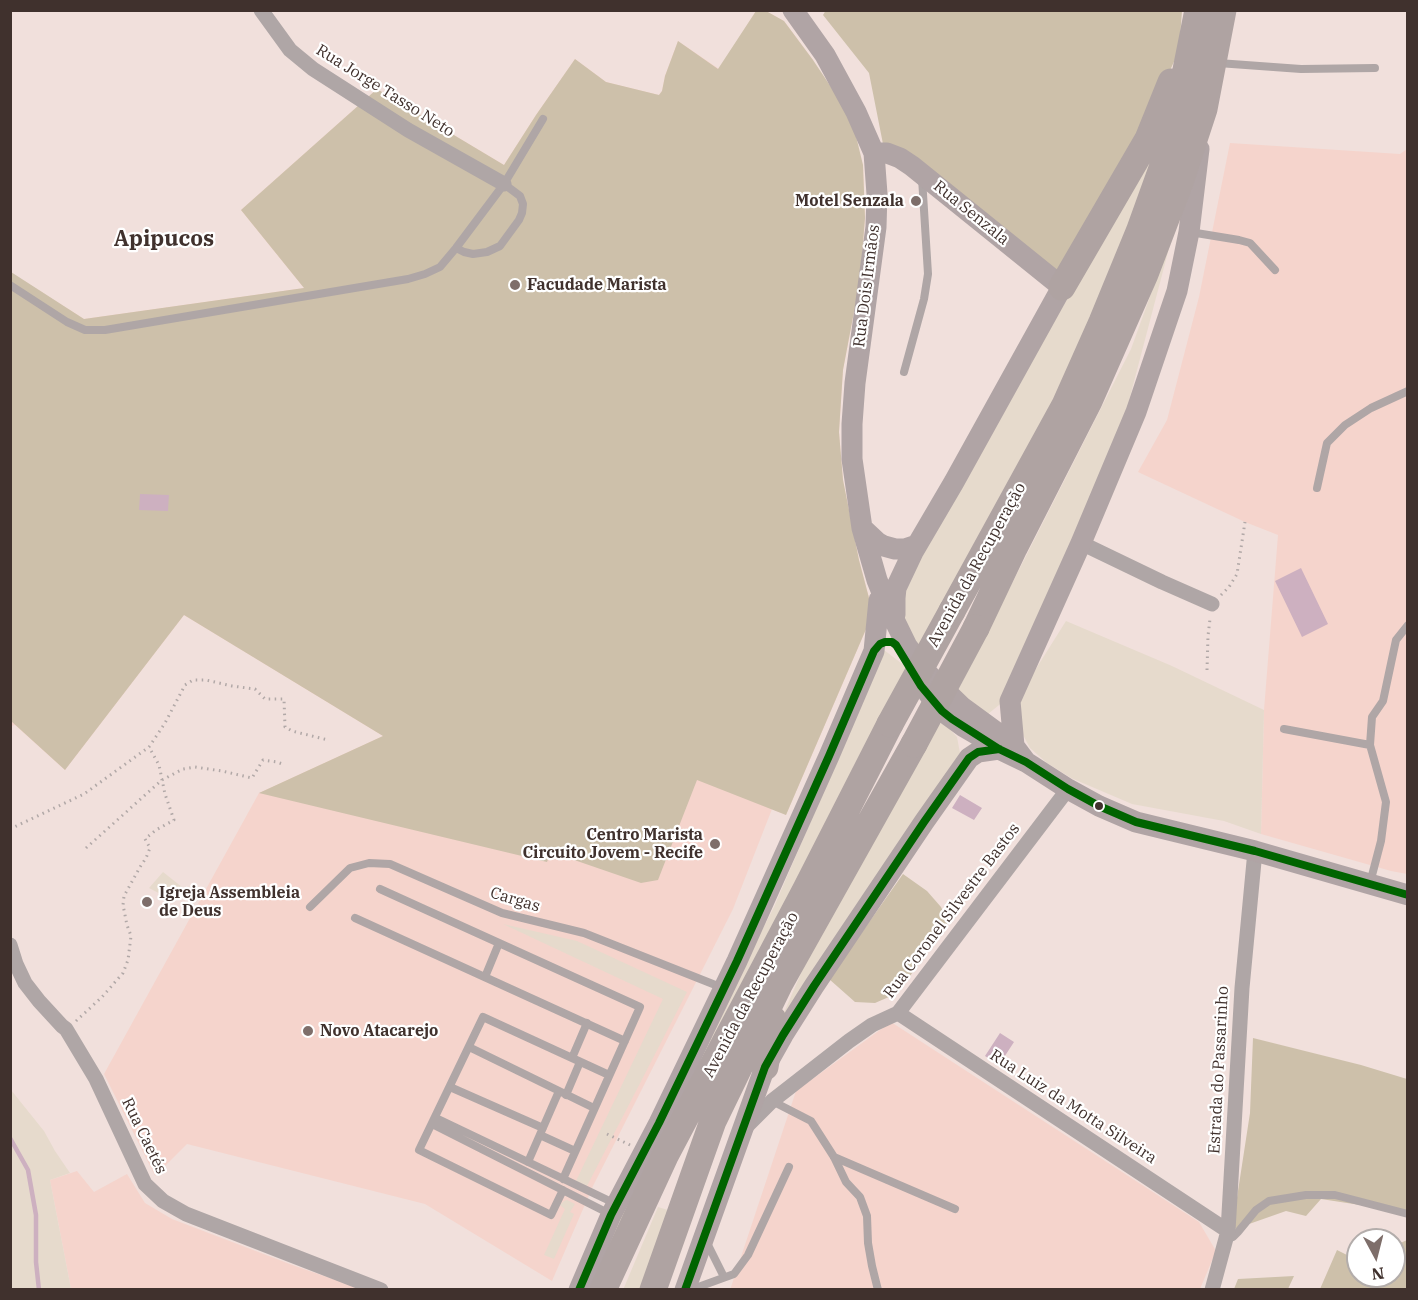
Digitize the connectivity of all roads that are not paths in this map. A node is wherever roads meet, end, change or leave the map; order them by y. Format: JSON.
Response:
{"nodes":[{"id":1,"x":261,"y":10,"type":"edge"},
{"id":2,"x":793,"y":10,"type":"edge"},
{"id":3,"x":1223,"y":10,"type":"edge"},
{"id":4,"x":1197,"y":17,"type":"edge"},
{"id":5,"x":1213,"y":63,"type":"junction"},
{"id":6,"x":1375,"y":68,"type":"dead end"},
{"id":7,"x":1204,"y":109,"type":"junction"},
{"id":8,"x":543,"y":119,"type":"dead end"},
{"id":9,"x":874,"y":153,"type":"junction"},
{"id":10,"x":922,"y":173,"type":"junction"},
{"id":11,"x":504,"y":184,"type":"junction"},
{"id":12,"x":1189,"y":232,"type":"junction"},
{"id":13,"x":456,"y":248,"type":"junction"},
{"id":14,"x":1275,"y":270,"type":"dead end"},
{"id":15,"x":10,"y":285,"type":"edge"},
{"id":16,"x":1062,"y":287,"type":"junction"},
{"id":17,"x":904,"y":372,"type":"dead end"},
{"id":18,"x":1407,"y":391,"type":"edge"},
{"id":19,"x":1317,"y":488,"type":"dead end"},
{"id":20,"x":862,"y":528,"type":"junction"},
{"id":21,"x":1081,"y":543,"type":"junction"},
{"id":22,"x":917,"y":545,"type":"junction"},
{"id":23,"x":878,"y":590,"type":"junction"},
{"id":24,"x":1212,"y":604,"type":"dead end"},
{"id":25,"x":896,"y":625,"type":"junction"},
{"id":26,"x":1407,"y":625,"type":"edge"},
{"id":27,"x":874,"y":651,"type":"junction"},
{"id":28,"x":900,"y":651,"type":"junction"},
{"id":29,"x":1010,"y":701,"type":"junction"},
{"id":30,"x":972,"y":724,"type":"junction"},
{"id":31,"x":1284,"y":729,"type":"dead end"},
{"id":32,"x":1370,"y":745,"type":"junction"},
{"id":33,"x":1013,"y":752,"type":"junction"},
{"id":34,"x":968,"y":760,"type":"junction"},
{"id":35,"x":1068,"y":789,"type":"junction"},
{"id":36,"x":1255,"y":851,"type":"junction"},
{"id":37,"x":1370,"y":884,"type":"junction"},
{"id":38,"x":380,"y":889,"type":"dead end"},
{"id":39,"x":1403,"y":891,"type":"edge"},
{"id":40,"x":310,"y":907,"type":"dead end"},
{"id":41,"x":355,"y":918,"type":"dead end"},
{"id":42,"x":499,"y":943,"type":"junction"},
{"id":43,"x":10,"y":945,"type":"edge"},
{"id":44,"x":485,"y":977,"type":"junction"},
{"id":45,"x":779,"y":985,"type":"junction"},
{"id":46,"x":724,"y":989,"type":"junction"},
{"id":47,"x":897,"y":1013,"type":"junction"},
{"id":48,"x":587,"y":1023,"type":"junction"},
{"id":49,"x":625,"y":1041,"type":"junction"},
{"id":50,"x":469,"y":1047,"type":"junction"},
{"id":51,"x":572,"y":1058,"type":"junction"},
{"id":52,"x":580,"y":1062,"type":"junction"},
{"id":53,"x":765,"y":1067,"type":"junction"},
{"id":54,"x":609,"y":1075,"type":"junction"},
{"id":55,"x":450,"y":1086,"type":"junction"},
{"id":56,"x":562,"y":1093,"type":"junction"},
{"id":57,"x":772,"y":1101,"type":"junction"},
{"id":58,"x":594,"y":1108,"type":"junction"},
{"id":59,"x":434,"y":1121,"type":"junction"},
{"id":60,"x":541,"y":1131,"type":"junction"},
{"id":61,"x":741,"y":1132,"type":"junction"},
{"id":62,"x":575,"y":1151,"type":"junction"},
{"id":63,"x":834,"y":1157,"type":"junction"},
{"id":64,"x":528,"y":1162,"type":"junction"},
{"id":65,"x":789,"y":1167,"type":"dead end"},
{"id":66,"x":563,"y":1179,"type":"junction"},
{"id":67,"x":563,"y":1190,"type":"junction"},
{"id":68,"x":955,"y":1209,"type":"dead end"},
{"id":69,"x":614,"y":1210,"type":"junction"},
{"id":70,"x":1407,"y":1214,"type":"edge"},
{"id":71,"x":1227,"y":1235,"type":"junction"},
{"id":72,"x":704,"y":1236,"type":"junction"},
{"id":73,"x":724,"y":1277,"type":"junction"},
{"id":74,"x":381,"y":1290,"type":"edge"},
{"id":75,"x":579,"y":1290,"type":"edge"},
{"id":76,"x":603,"y":1290,"type":"edge"},
{"id":77,"x":654,"y":1290,"type":"edge"},
{"id":78,"x":688,"y":1290,"type":"edge"},
{"id":79,"x":878,"y":1290,"type":"edge"},
{"id":80,"x":1212,"y":1290,"type":"edge"}],
"edges":[{"from":1,"to":11,"type":"street","name":"Rua Jorge Tasso Neto"},
{"from":2,"to":9,"type":"main road","name":"Rua Dois Irmãos"},
{"from":3,"to":5,"type":"highway","name":"Avenida da Recuperação"},
{"from":4,"to":16,"type":"highway"},
{"from":4,"to":76,"type":"highway","name":"Avenida da Recuperação","bridge":true},
{"from":5,"to":6,"type":"lane"},
{"from":5,"to":7,"type":"highway","name":"Avenida da Recuperação"},
{"from":7,"to":12,"type":"main road","name":"Avenida da Recuperação"},
{"from":7,"to":45,"type":"highway","name":"Avenida da Recuperação","bridge":true},
{"from":8,"to":11,"type":"lane"},
{"from":9,"to":10,"type":"main road","name":"Rua Senzala"},
{"from":9,"to":20,"type":"main road","name":"Rua Dois Irmãos"},
{"from":10,"to":16,"type":"main road","name":"Rua Senzala"},
{"from":10,"to":17,"type":"lane"},
{"from":11,"to":13,"type":"lane"},
{"from":11,"to":13,"type":"lane"},
{"from":12,"to":14,"type":"lane"},
{"from":12,"to":21,"type":"main road","name":"Avenida da Recuperação"},
{"from":13,"to":15,"type":"lane"},
{"from":16,"to":22,"type":"main road"},
{"from":18,"to":19,"type":"lane"},
{"from":20,"to":22,"type":"main road"},
{"from":20,"to":23,"type":"main road","name":"Rua Dois Irmãos"},
{"from":21,"to":24,"type":"street"},
{"from":21,"to":29,"type":"main road","name":"Avenida da Recuperação"},
{"from":22,"to":25,"type":"main road"},
{"from":23,"to":25,"type":"main road","name":"Rua Dois Irmãos"},
{"from":23,"to":27,"type":"main road","name":"Rua Dois Irmãos"},
{"from":23,"to":28,"type":"main road","name":"Rua Dois Irmãos"},
{"from":25,"to":30,"type":"main road","name":"Rua Dois Irmãos"},
{"from":26,"to":32,"type":"lane"},
{"from":27,"to":28,"type":"main road"},
{"from":27,"to":46,"type":"main road","name":"Avenida da Recuperação"},
{"from":28,"to":30,"type":"main road","name":"Rua Dois Irmãos"},
{"from":29,"to":30,"type":"main road","name":"Avenida da Recuperação"},
{"from":29,"to":33,"type":"main road","name":"Avenida da Recuperação"},
{"from":30,"to":33,"type":"main road","name":"Rua Dois Irmãos"},
{"from":30,"to":34,"type":"main road"},
{"from":31,"to":32,"type":"lane"},
{"from":32,"to":37,"type":"lane"},
{"from":33,"to":34,"type":"main road"},
{"from":33,"to":35,"type":"main road","name":"Rua Dois Irmãos"},
{"from":34,"to":53,"type":"main road"},
{"from":35,"to":36,"type":"main road","name":"Rua Dois Irmãos"},
{"from":35,"to":47,"type":"street","name":"Rua Coronel Silvestre Bastos"},
{"from":36,"to":37,"type":"main road","name":"Rua Dois Irmãos"},
{"from":36,"to":71,"type":"street","name":"Estrada do Passarinho"},
{"from":37,"to":39,"type":"main road","name":"Rua Dois Irmãos"},
{"from":38,"to":42,"type":"lane"},
{"from":40,"to":46,"type":"lane","name":"Cargas"},
{"from":41,"to":44,"type":"lane"},
{"from":42,"to":44,"type":"lane"},
{"from":42,"to":49,"type":"lane"},
{"from":43,"to":74,"type":"street","name":"Rua Caetés"},
{"from":44,"to":48,"type":"lane"},
{"from":45,"to":53,"type":"highway"},
{"from":45,"to":77,"type":"highway","name":"Avenida da Recuperação"},
{"from":46,"to":69,"type":"main road","name":"Avenida da Recuperação"},
{"from":47,"to":57,"type":"street","name":"Rua Coronel Silvestre Bastos"},
{"from":47,"to":71,"type":"street","name":"Rua Luiz da Motta Silveira"},
{"from":48,"to":49,"type":"lane"},
{"from":48,"to":51,"type":"lane"},
{"from":49,"to":54,"type":"lane"},
{"from":50,"to":51,"type":"lane"},
{"from":50,"to":55,"type":"lane"},
{"from":50,"to":56,"type":"lane"},
{"from":51,"to":52,"type":"lane"},
{"from":52,"to":54,"type":"lane"},
{"from":52,"to":56,"type":"lane"},
{"from":53,"to":61,"type":"main road"},
{"from":54,"to":58,"type":"lane"},
{"from":55,"to":59,"type":"lane"},
{"from":55,"to":60,"type":"lane"},
{"from":56,"to":58,"type":"lane"},
{"from":56,"to":60,"type":"lane"},
{"from":57,"to":61,"type":"street","name":"Rua Coronel Silvestre Bastos"},
{"from":57,"to":63,"type":"lane"},
{"from":58,"to":62,"type":"lane"},
{"from":59,"to":64,"type":"lane"},
{"from":59,"to":67,"type":"lane"},
{"from":59,"to":67,"type":"lane"},
{"from":60,"to":62,"type":"lane"},
{"from":60,"to":64,"type":"lane"},
{"from":61,"to":72,"type":"main road"},
{"from":62,"to":66,"type":"lane"},
{"from":63,"to":68,"type":"lane"},
{"from":63,"to":79,"type":"lane"},
{"from":64,"to":66,"type":"lane"},
{"from":65,"to":73,"type":"lane"},
{"from":66,"to":69,"type":"lane"},
{"from":67,"to":69,"type":"lane"},
{"from":69,"to":75,"type":"main road","name":"Avenida da Recuperação"},
{"from":70,"to":71,"type":"lane"},
{"from":71,"to":80,"type":"street","name":"Estrada do Passarinho"},
{"from":72,"to":73,"type":"lane"},
{"from":72,"to":78,"type":"main road"},
{"from":73,"to":78,"type":"lane"}]}
